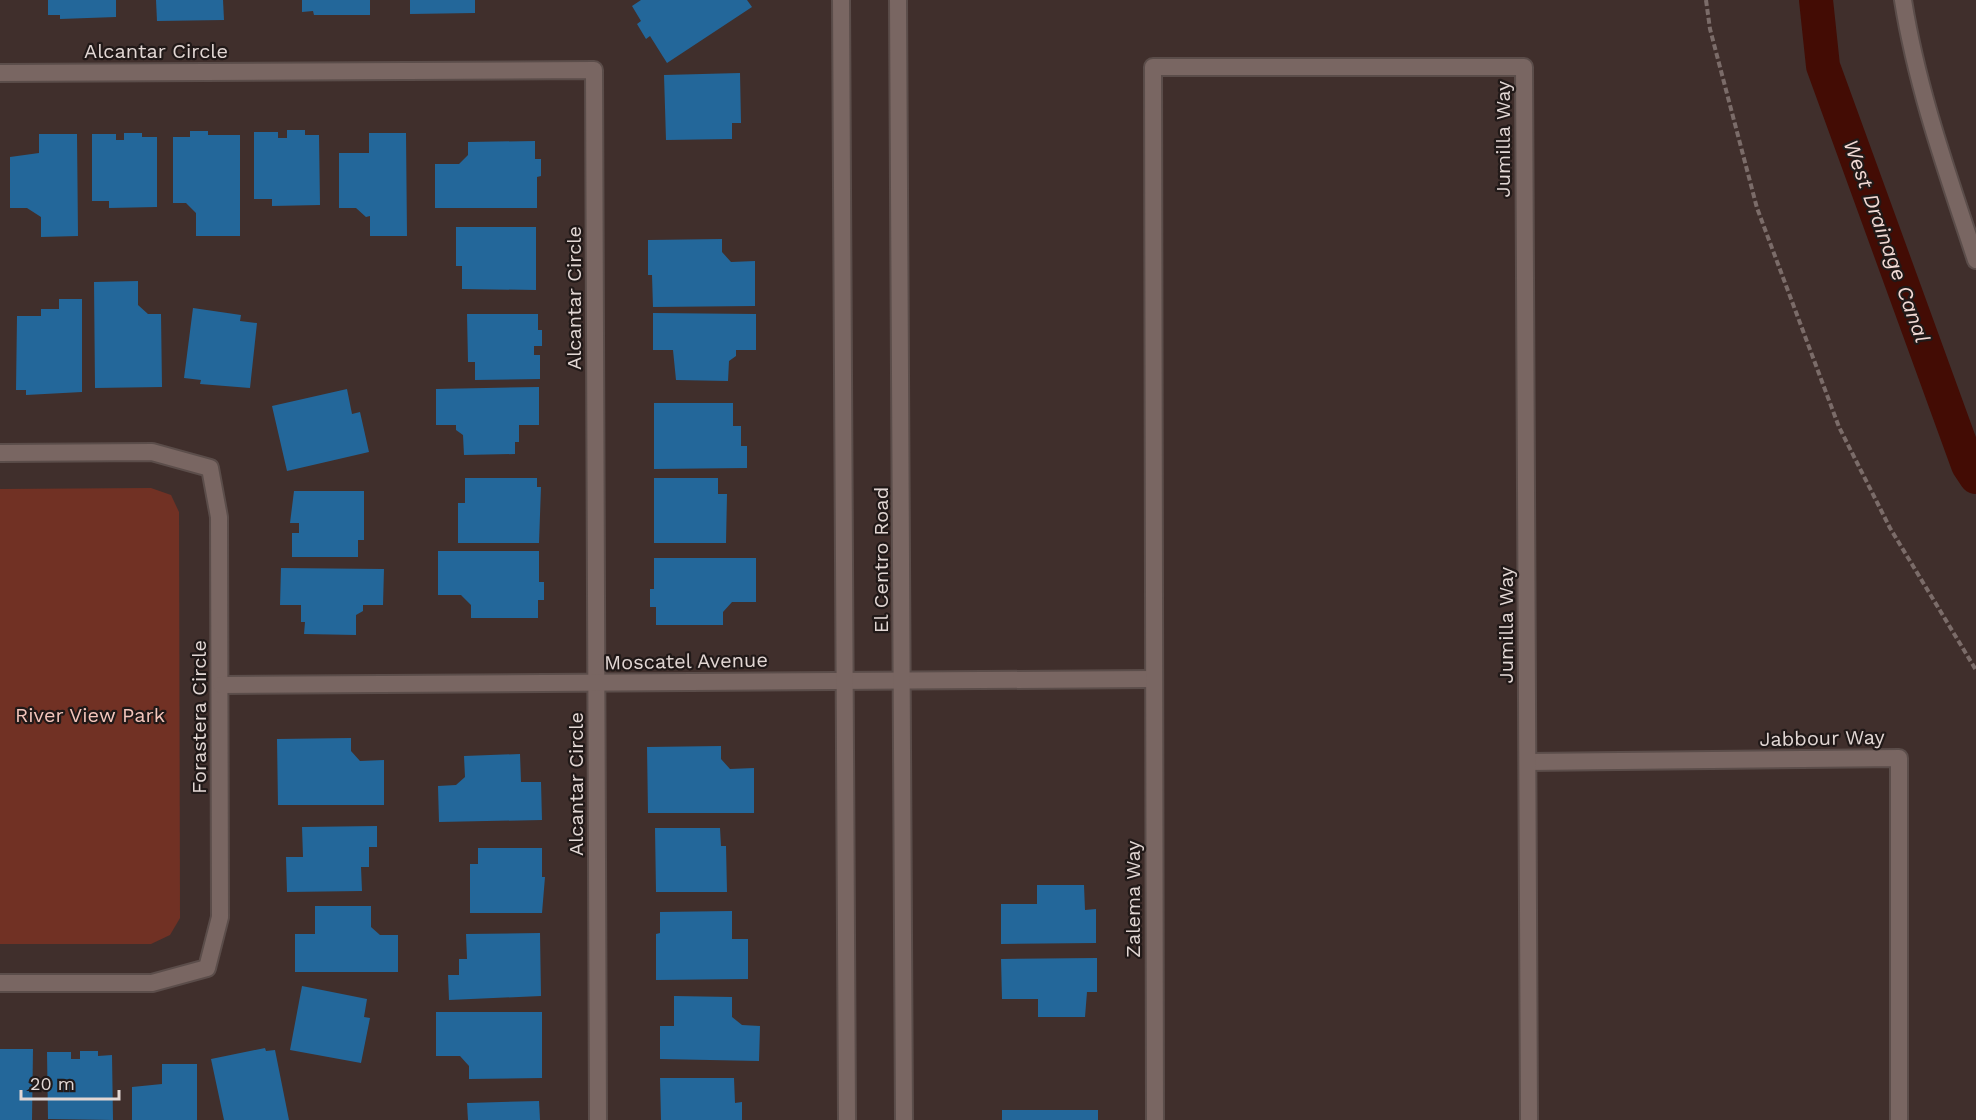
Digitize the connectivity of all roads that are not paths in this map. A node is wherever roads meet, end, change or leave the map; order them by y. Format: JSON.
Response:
{"nodes":[{"id":1,"x":841,"y":0,"type":"edge"},
{"id":2,"x":898,"y":0,"type":"edge"},
{"id":3,"x":1903,"y":0,"type":"edge"},
{"id":4,"x":0,"y":73,"type":"edge"},
{"id":5,"x":1976,"y":260,"type":"edge"},
{"id":6,"x":0,"y":453,"type":"edge"},
{"id":7,"x":1152,"y":679,"type":"junction"},
{"id":8,"x":844,"y":681,"type":"junction"},
{"id":9,"x":903,"y":681,"type":"junction"},
{"id":10,"x":596,"y":684,"type":"junction"},
{"id":11,"x":221,"y":685,"type":"junction"},
{"id":12,"x":1528,"y":762,"type":"junction"},
{"id":13,"x":0,"y":984,"type":"edge"},
{"id":14,"x":598,"y":1120,"type":"edge"},
{"id":15,"x":847,"y":1120,"type":"edge"},
{"id":16,"x":904,"y":1120,"type":"edge"},
{"id":17,"x":1155,"y":1120,"type":"edge"},
{"id":18,"x":1529,"y":1120,"type":"edge"},
{"id":19,"x":1899,"y":1120,"type":"edge"}],
"edges":[{"from":1,"to":8,"type":"street","name":"El Centro Road"},
{"from":2,"to":9,"type":"street","name":"El Centro Road"},
{"from":3,"to":5,"type":"street"},
{"from":4,"to":10,"type":"street","name":"Alcantar Circle"},
{"from":6,"to":11,"type":"street","name":"Forastera Circle"},
{"from":7,"to":9,"type":"street","name":"Moscatel Avenue"},
{"from":7,"to":12,"type":"street","name":"Jumilla Way"},
{"from":7,"to":17,"type":"street","name":"Zalema Way"},
{"from":8,"to":9,"type":"street","name":"Moscatel Avenue"},
{"from":8,"to":10,"type":"street","name":"Moscatel Avenue"},
{"from":8,"to":15,"type":"street","name":"El Centro Road"},
{"from":9,"to":16,"type":"street","name":"El Centro Road"},
{"from":10,"to":11,"type":"street","name":"Moscatel Avenue"},
{"from":10,"to":14,"type":"street","name":"Alcantar Circle"},
{"from":11,"to":13,"type":"street","name":"Forastera Circle"},
{"from":12,"to":18,"type":"street","name":"Jumilla Way"},
{"from":12,"to":19,"type":"street","name":"Jabbour Way"}]}
